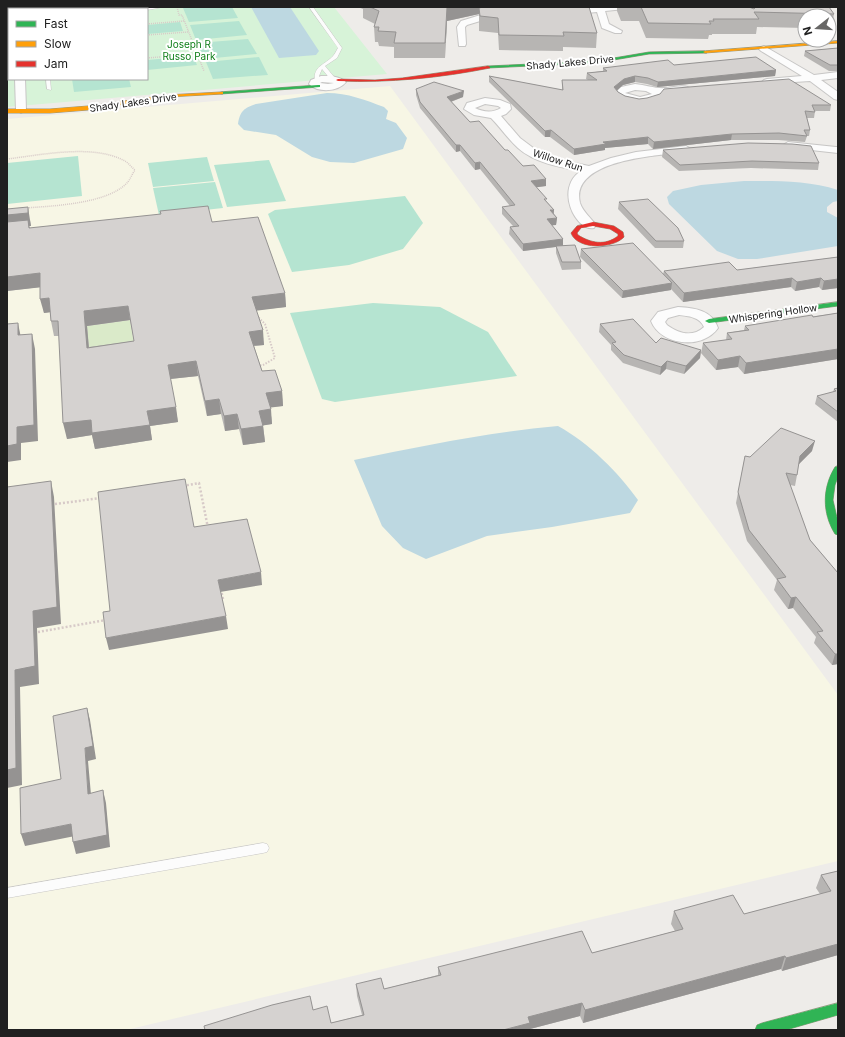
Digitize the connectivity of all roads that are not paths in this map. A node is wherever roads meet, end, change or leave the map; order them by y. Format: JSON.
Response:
{"nodes":[{"id":1,"x":99,"y":7,"type":"edge"},
{"id":2,"x":161,"y":7,"type":"edge"},
{"id":3,"x":311,"y":7,"type":"edge"},
{"id":4,"x":625,"y":7,"type":"edge"},
{"id":5,"x":84,"y":8,"type":"edge"},
{"id":6,"x":476,"y":8,"type":"dead end"},
{"id":7,"x":578,"y":9,"type":"edge"},
{"id":8,"x":600,"y":9,"type":"junction"},
{"id":9,"x":148,"y":10,"type":"edge"},
{"id":10,"x":497,"y":13,"type":"junction"},
{"id":11,"x":558,"y":13,"type":"edge"},
{"id":12,"x":508,"y":14,"type":"edge"},
{"id":13,"x":618,"y":31,"type":"dead end"},
{"id":14,"x":838,"y":42,"type":"edge"},
{"id":15,"x":462,"y":44,"type":"dead end"},
{"id":16,"x":764,"y":49,"type":"junction"},
{"id":17,"x":322,"y":66,"type":"junction"},
{"id":18,"x":838,"y":75,"type":"edge"},
{"id":19,"x":811,"y":77,"type":"junction"},
{"id":20,"x":20,"y":80,"type":"edge"},
{"id":21,"x":48,"y":80,"type":"edge"},
{"id":22,"x":336,"y":81,"type":"junction"},
{"id":23,"x":376,"y":81,"type":"joint"},
{"id":24,"x":757,"y":82,"type":"edge"},
{"id":25,"x":317,"y":83,"type":"junction"},
{"id":26,"x":283,"y":88,"type":"joint"},
{"id":27,"x":695,"y":88,"type":"edge"},
{"id":28,"x":49,"y":89,"type":"dead end"},
{"id":29,"x":656,"y":92,"type":"edge"},
{"id":30,"x":838,"y":97,"type":"edge"},
{"id":31,"x":21,"y":110,"type":"junction"},
{"id":32,"x":7,"y":112,"type":"edge"},
{"id":33,"x":493,"y":114,"type":"dead end"},
{"id":34,"x":779,"y":145,"type":"edge"},
{"id":35,"x":695,"y":148,"type":"edge"},
{"id":36,"x":837,"y":150,"type":"edge"},
{"id":37,"x":590,"y":170,"type":"junction"},
{"id":38,"x":590,"y":224,"type":"dead end"},
{"id":39,"x":838,"y":304,"type":"edge"},
{"id":40,"x":708,"y":321,"type":"dead end"},
{"id":41,"x":838,"y":469,"type":"edge"},
{"id":42,"x":838,"y":532,"type":"edge"},
{"id":43,"x":263,"y":848,"type":"dead end"},
{"id":44,"x":7,"y":894,"type":"edge"},
{"id":45,"x":838,"y":1009,"type":"edge"},
{"id":46,"x":762,"y":1030,"type":"edge"}],
"edges":[{"from":1,"to":5,"type":"lane"},
{"from":2,"to":9,"type":"lane"},
{"from":3,"to":17,"type":"lane"},
{"from":4,"to":8,"type":"street"},
{"from":6,"to":10,"type":"street"},
{"from":7,"to":8,"type":"street"},
{"from":7,"to":11,"type":"street"},
{"from":8,"to":13,"type":"street"},
{"from":10,"to":12,"type":"street"},
{"from":10,"to":15,"type":"street"},
{"from":14,"to":16,"type":"street","name":"Shady Lakes Drive"},
{"from":16,"to":19,"type":"street"},
{"from":16,"to":23,"type":"street","name":"Shady Lakes Drive"},
{"from":17,"to":22,"type":"lane"},
{"from":17,"to":25,"type":"lane"},
{"from":18,"to":19,"type":"street"},
{"from":19,"to":24,"type":"street"},
{"from":19,"to":30,"type":"street"},
{"from":20,"to":31,"type":"street"},
{"from":21,"to":28,"type":"lane"},
{"from":22,"to":23,"type":"street","name":"Shady Lakes Drive"},
{"from":22,"to":25,"type":"street","name":"Shady Lakes Drive"},
{"from":25,"to":26,"type":"street","name":"Shady Lakes Drive"},
{"from":26,"to":31,"type":"street","name":"Shady Lakes Drive"},
{"from":27,"to":29,"type":"street"},
{"from":31,"to":32,"type":"street","name":"Shady Lakes Drive"},
{"from":33,"to":37,"type":"street","name":"Willow Run"},
{"from":34,"to":36,"type":"street"},
{"from":35,"to":37,"type":"street"},
{"from":37,"to":38,"type":"street"},
{"from":39,"to":40,"type":"street","name":"Whispering Hollow"},
{"from":41,"to":42,"type":"street"},
{"from":43,"to":44,"type":"lane"},
{"from":45,"to":46,"type":"street"}]}
